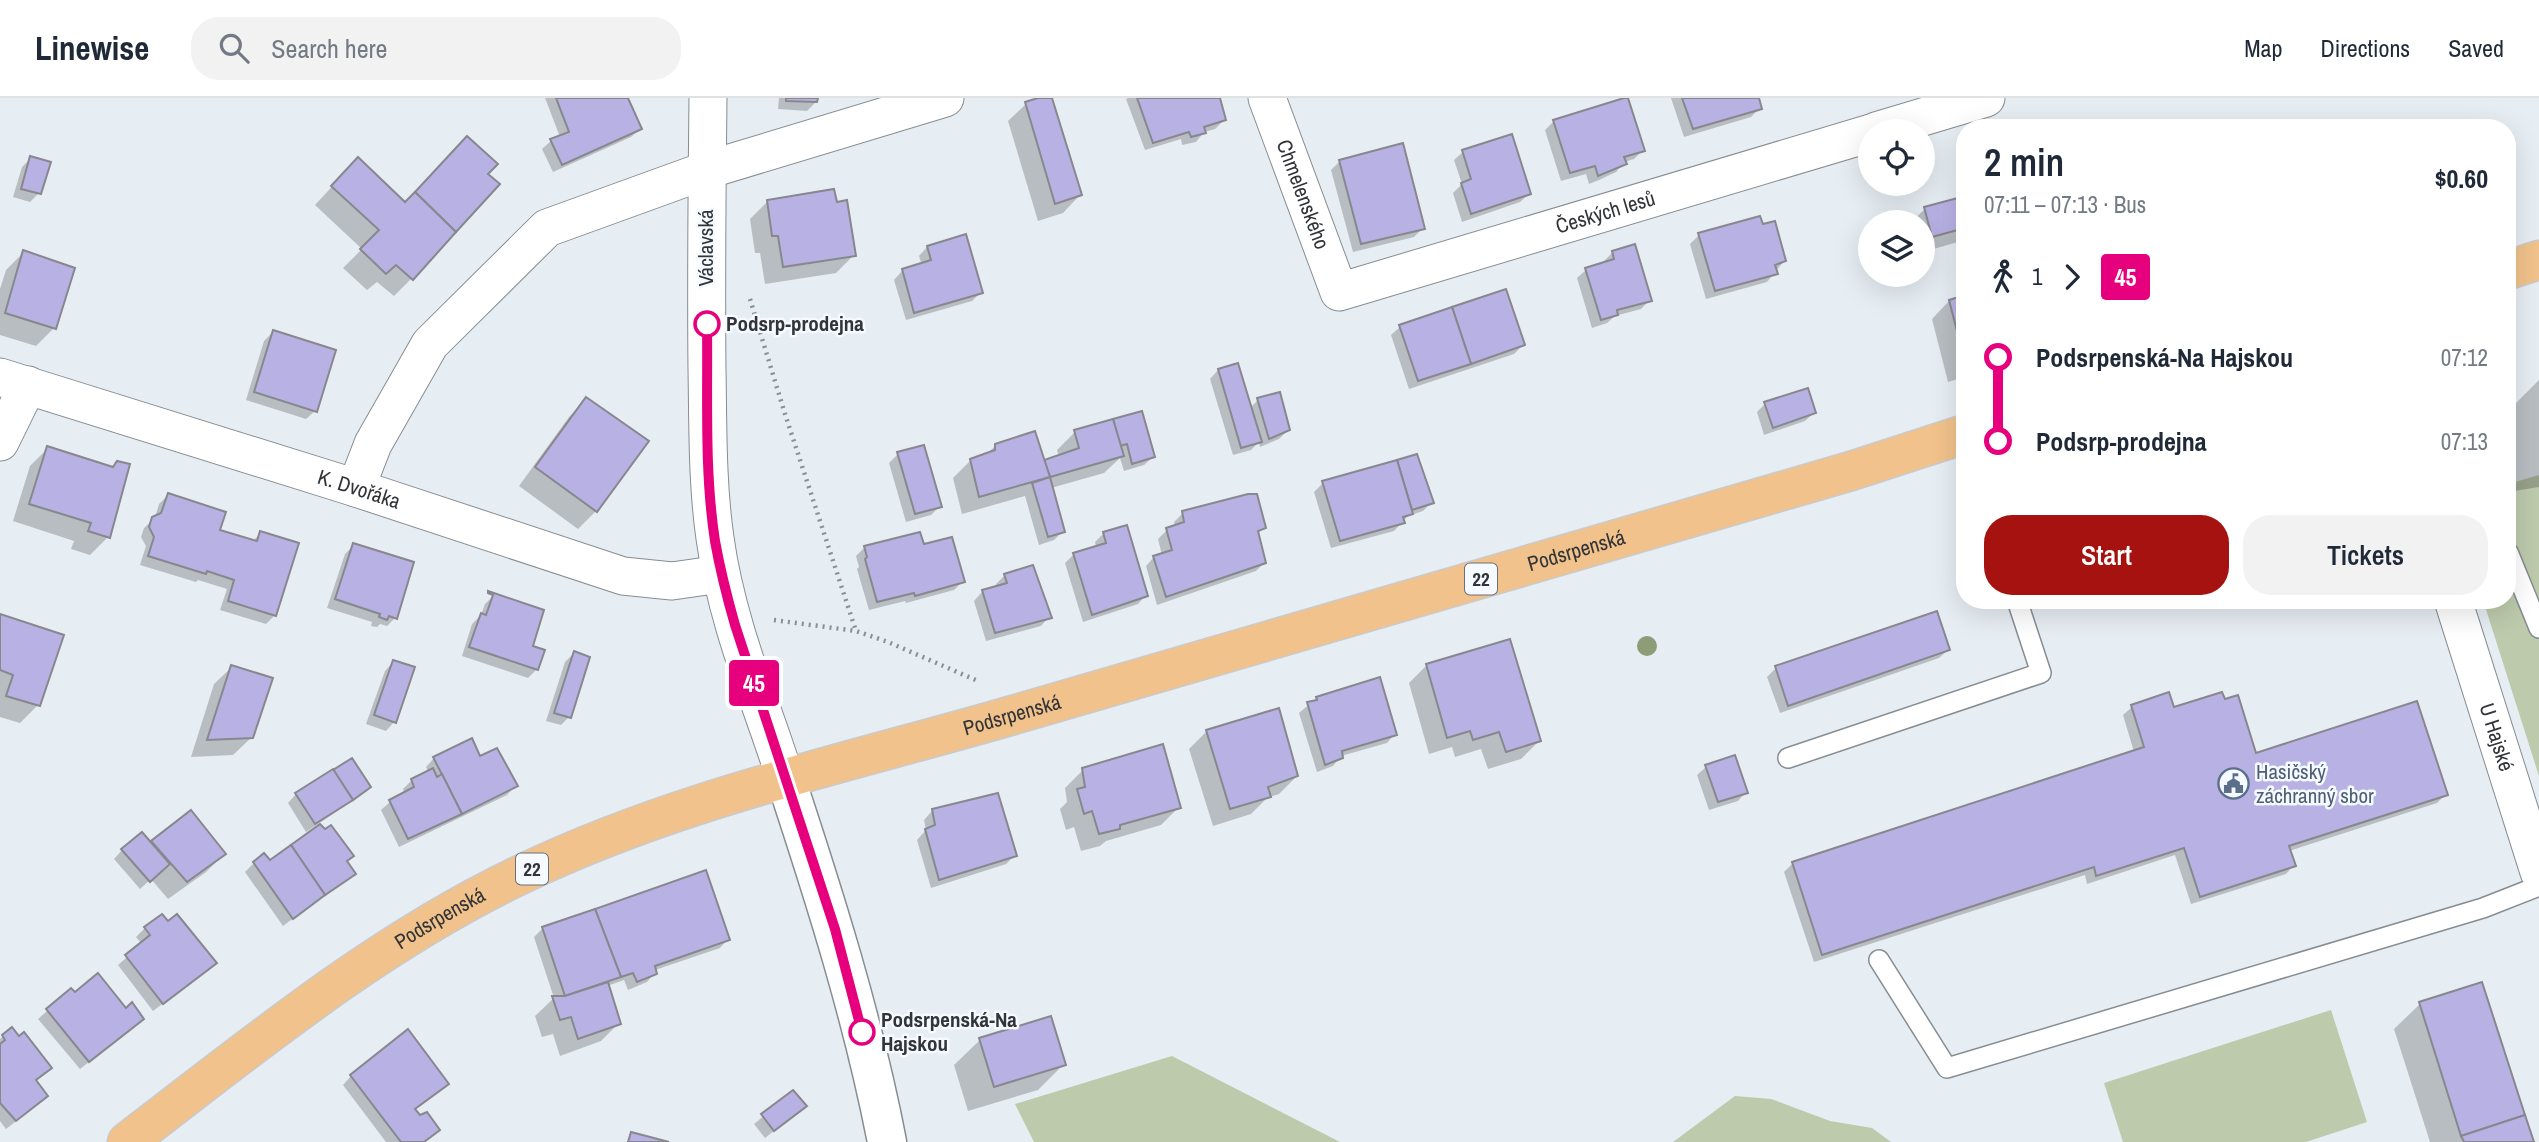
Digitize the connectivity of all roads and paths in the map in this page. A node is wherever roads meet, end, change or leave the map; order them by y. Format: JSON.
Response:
{"nodes":[{"id":1,"x":708,"y":98,"type":"edge"},
{"id":2,"x":945,"y":98,"type":"edge"},
{"id":3,"x":1267,"y":98,"type":"edge"},
{"id":4,"x":1986,"y":98,"type":"edge"},
{"id":5,"x":1916,"y":119,"type":"edge"},
{"id":6,"x":1858,"y":137,"type":"edge"},
{"id":7,"x":707,"y":170,"type":"junction"},
{"id":8,"x":2539,"y":260,"type":"edge"},
{"id":9,"x":2516,"y":267,"type":"edge"},
{"id":10,"x":1339,"y":292,"type":"joint"},
{"id":11,"x":749,"y":293,"type":"dead end"},
{"id":12,"x":14,"y":381,"type":"edge"},
{"id":13,"x":1956,"y":441,"type":"edge"},
{"id":14,"x":0,"y":442,"type":"edge"},
{"id":15,"x":356,"y":488,"type":"junction"},
{"id":16,"x":2516,"y":572,"type":"edge"},
{"id":17,"x":721,"y":574,"type":"junction"},
{"id":18,"x":2020,"y":609,"type":"edge"},
{"id":19,"x":2457,"y":609,"type":"edge"},
{"id":20,"x":735,"y":625,"type":"junction"},
{"id":21,"x":2539,"y":628,"type":"edge"},
{"id":22,"x":856,"y":631,"type":"junction"},
{"id":23,"x":996,"y":720,"type":"junction"},
{"id":24,"x":1788,"y":758,"type":"dead end"},
{"id":25,"x":785,"y":778,"type":"junction"},
{"id":26,"x":2539,"y":872,"type":"edge"},
{"id":27,"x":2539,"y":886,"type":"edge"},
{"id":28,"x":1880,"y":960,"type":"dead end"},
{"id":29,"x":127,"y":1142,"type":"edge"},
{"id":30,"x":887,"y":1142,"type":"edge"}],
"edges":[{"from":1,"to":7,"type":"street","name":"Václavská"},
{"from":2,"to":7,"type":"street"},
{"from":3,"to":10,"type":"street","name":"Chmelenského"},
{"from":4,"to":5,"type":"street"},
{"from":6,"to":10,"type":"street","name":"Českých lesů"},
{"from":7,"to":15,"type":"street"},
{"from":7,"to":17,"type":"street","name":"Václavská"},
{"from":8,"to":9,"type":"main road"},
{"from":11,"to":22,"type":"path"},
{"from":12,"to":14,"type":"street"},
{"from":12,"to":15,"type":"street","name":"K. Dvořáka"},
{"from":13,"to":23,"type":"main road","name":"Podsrpenská","number":"22"},
{"from":15,"to":17,"type":"street","name":"K. Dvořáka"},
{"from":16,"to":21,"type":"lane"},
{"from":17,"to":20,"type":"street","name":"Václavská"},
{"from":18,"to":24,"type":"lane"},
{"from":19,"to":26,"type":"street","name":"U Hajské"},
{"from":20,"to":22,"type":"path"},
{"from":20,"to":25,"type":"street","name":"Václavská"},
{"from":22,"to":23,"type":"path"},
{"from":23,"to":25,"type":"main road","name":"Podsrpenská","number":"22"},
{"from":25,"to":29,"type":"main road","name":"Podsrpenská","number":"22"},
{"from":25,"to":30,"type":"street"},
{"from":27,"to":28,"type":"lane"}]}
